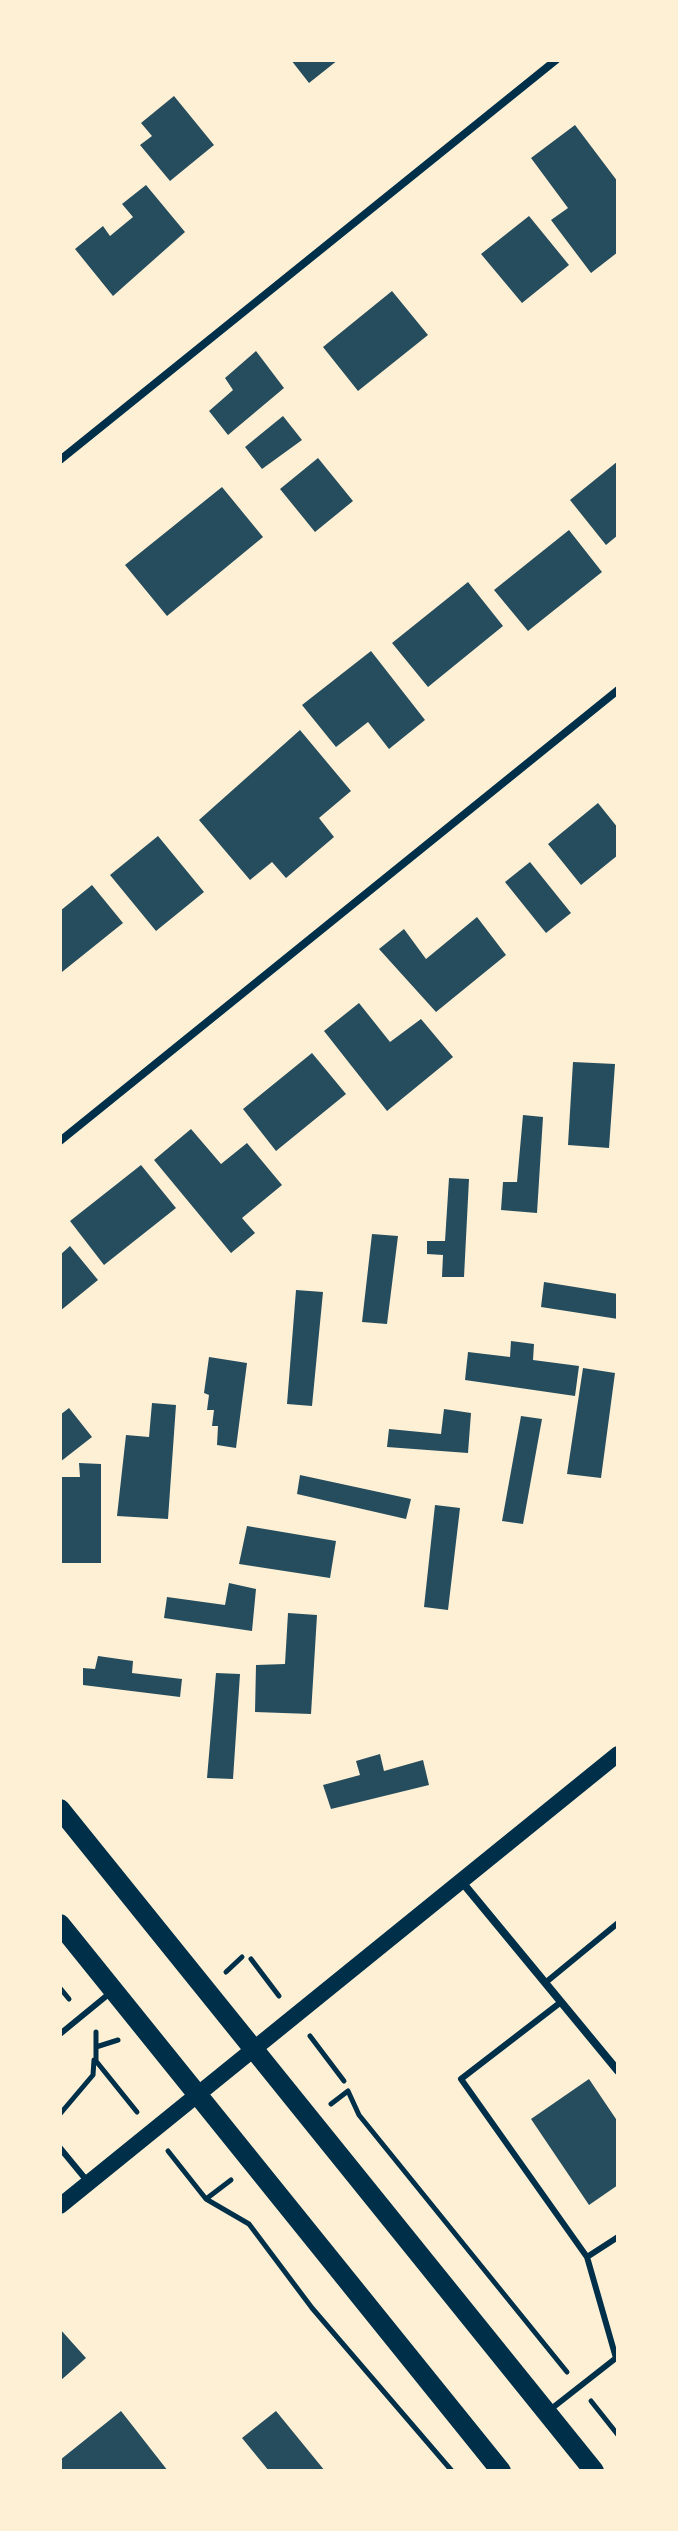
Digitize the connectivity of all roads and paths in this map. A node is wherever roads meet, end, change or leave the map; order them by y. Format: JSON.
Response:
{"nodes":[{"id":1,"x":556,"y":60,"type":"edge"},
{"id":2,"x":60,"y":460,"type":"edge"},
{"id":3,"x":618,"y":690,"type":"edge"},
{"id":4,"x":60,"y":1141,"type":"edge"},
{"id":5,"x":618,"y":1754,"type":"edge"},
{"id":6,"x":60,"y":1809,"type":"edge"},
{"id":7,"x":462,"y":1882,"type":"junction"},
{"id":8,"x":618,"y":1923,"type":"edge"},
{"id":9,"x":60,"y":1924,"type":"edge"},
{"id":10,"x":242,"y":1957,"type":"dead end"},
{"id":11,"x":545,"y":1983,"type":"junction"},
{"id":12,"x":114,"y":1990,"type":"junction"},
{"id":13,"x":206,"y":1991,"type":"junction"},
{"id":14,"x":561,"y":2002,"type":"junction"},
{"id":15,"x":148,"y":2032,"type":"junction"},
{"id":16,"x":60,"y":2034,"type":"edge"},
{"id":17,"x":253,"y":2049,"type":"junction"},
{"id":18,"x":618,"y":2071,"type":"edge"},
{"id":19,"x":348,"y":2091,"type":"dead end"},
{"id":20,"x":198,"y":2093,"type":"junction"},
{"id":21,"x":60,"y":2114,"type":"edge"},
{"id":22,"x":60,"y":2148,"type":"edge"},
{"id":23,"x":89,"y":2183,"type":"junction"},
{"id":24,"x":206,"y":2199,"type":"dead end"},
{"id":25,"x":60,"y":2206,"type":"edge"},
{"id":26,"x":618,"y":2237,"type":"edge"},
{"id":27,"x":587,"y":2257,"type":"junction"},
{"id":28,"x":579,"y":2387,"type":"junction"},
{"id":29,"x":547,"y":2412,"type":"junction"},
{"id":30,"x":618,"y":2435,"type":"edge"},
{"id":31,"x":452,"y":2471,"type":"edge"},
{"id":32,"x":501,"y":2471,"type":"edge"},
{"id":33,"x":594,"y":2471,"type":"edge"}],
"edges":[{"from":1,"to":2,"type":"street"},
{"from":3,"to":4,"type":"street"},
{"from":5,"to":7,"type":"main road"},
{"from":6,"to":13,"type":"main road"},
{"from":7,"to":11,"type":"street"},
{"from":7,"to":17,"type":"main road"},
{"from":8,"to":11,"type":"lane"},
{"from":9,"to":12,"type":"main road"},
{"from":10,"to":13,"type":"path"},
{"from":11,"to":14,"type":"street"},
{"from":12,"to":15,"type":"main road"},
{"from":12,"to":16,"type":"lane"},
{"from":13,"to":17,"type":"main road"},
{"from":14,"to":18,"type":"street"},
{"from":14,"to":27,"type":"lane"},
{"from":15,"to":20,"type":"main road"},
{"from":15,"to":21,"type":"path"},
{"from":17,"to":20,"type":"main road"},
{"from":17,"to":29,"type":"main road"},
{"from":19,"to":28,"type":"path"},
{"from":20,"to":23,"type":"main road"},
{"from":20,"to":32,"type":"main road"},
{"from":22,"to":23,"type":"lane"},
{"from":23,"to":25,"type":"main road"},
{"from":24,"to":31,"type":"path"},
{"from":26,"to":27,"type":"lane"},
{"from":27,"to":28,"type":"lane"},
{"from":28,"to":29,"type":"lane"},
{"from":28,"to":30,"type":"path"},
{"from":29,"to":33,"type":"main road"}]}
